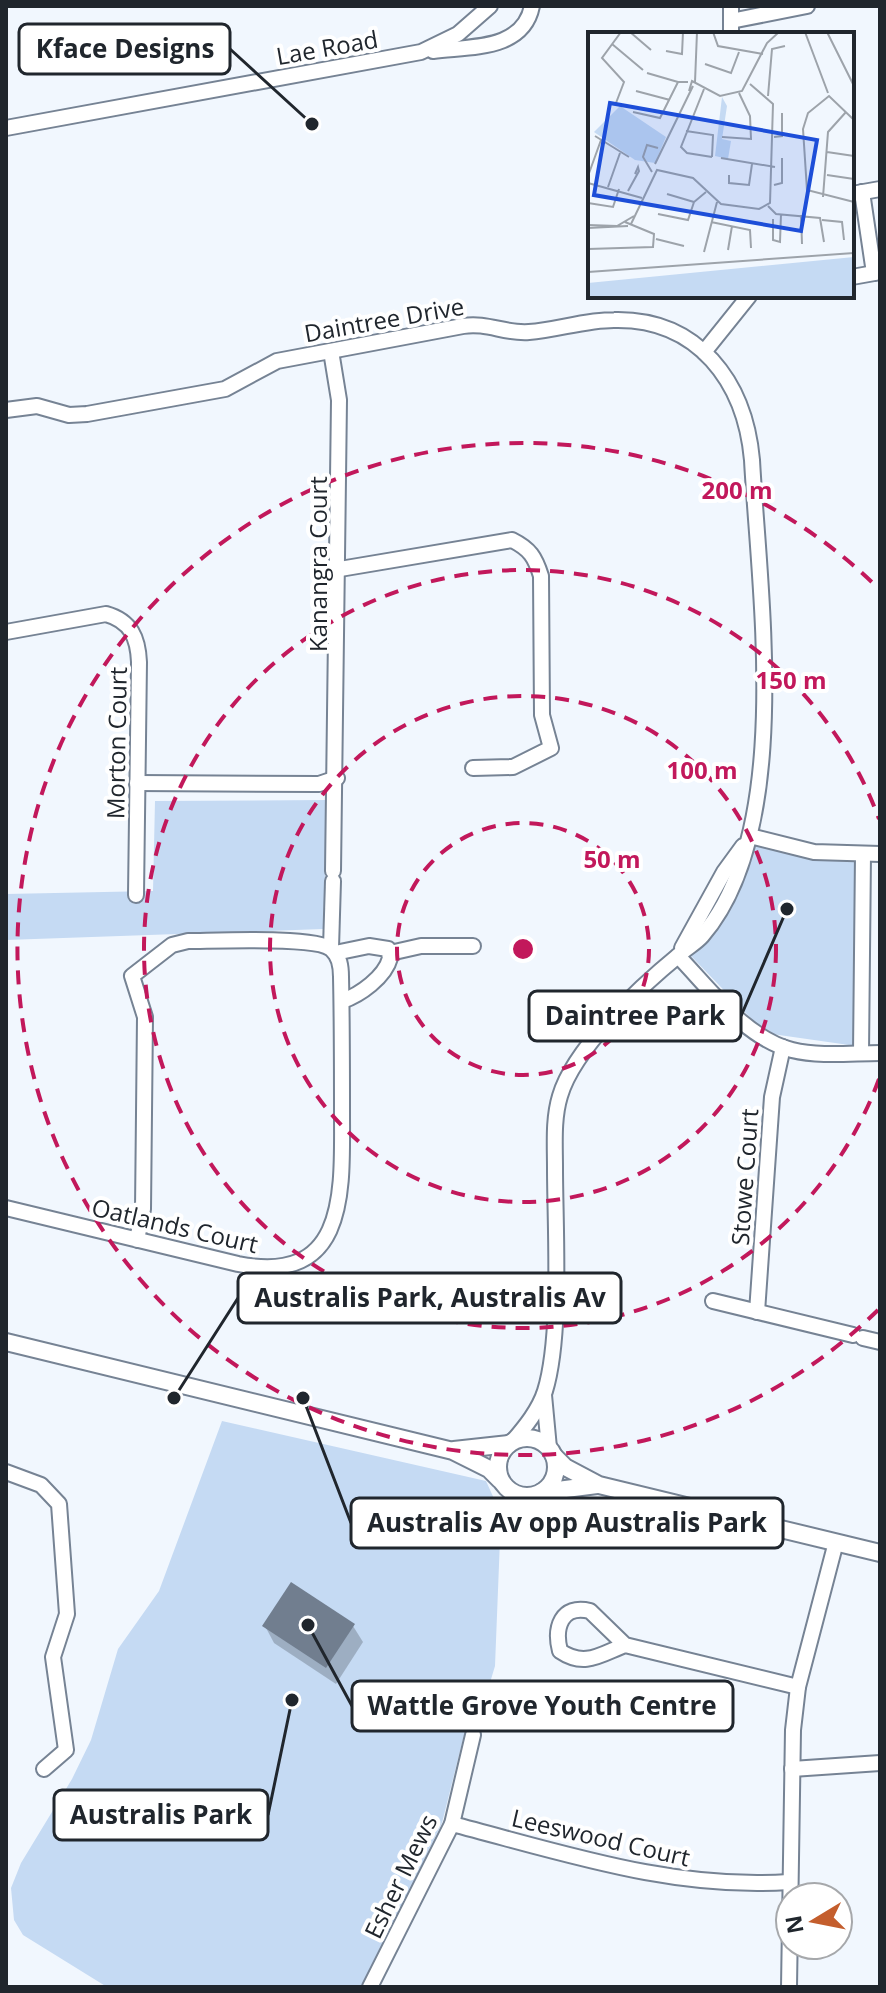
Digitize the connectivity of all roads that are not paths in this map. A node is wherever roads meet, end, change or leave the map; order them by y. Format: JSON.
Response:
{"nodes":[{"id":1,"x":490,"y":6,"type":"edge"},
{"id":2,"x":532,"y":6,"type":"edge"},
{"id":3,"x":807,"y":6,"type":"edge"},
{"id":4,"x":731,"y":20,"type":"edge"},
{"id":5,"x":421,"y":52,"type":"junction"},
{"id":6,"x":6,"y":128,"type":"edge"},
{"id":7,"x":880,"y":189,"type":"edge"},
{"id":8,"x":857,"y":193,"type":"edge"},
{"id":9,"x":877,"y":273,"type":"edge"},
{"id":10,"x":854,"y":277,"type":"edge"},
{"id":11,"x":747,"y":298,"type":"edge"},
{"id":12,"x":331,"y":351,"type":"junction"},
{"id":13,"x":704,"y":352,"type":"junction"},
{"id":14,"x":6,"y":410,"type":"edge"},
{"id":15,"x":340,"y":569,"type":"junction"},
{"id":16,"x":6,"y":632,"type":"edge"},
{"id":17,"x":473,"y":768,"type":"dead end"},
{"id":18,"x":337,"y":778,"type":"junction"},
{"id":19,"x":137,"y":783,"type":"junction"},
{"id":20,"x":750,"y":836,"type":"junction"},
{"id":21,"x":863,"y":854,"type":"junction"},
{"id":22,"x":880,"y":854,"type":"edge"},
{"id":23,"x":333,"y":876,"type":"joint"},
{"id":24,"x":136,"y":895,"type":"dead end"},
{"id":25,"x":473,"y":946,"type":"dead end"},
{"id":26,"x":333,"y":951,"type":"junction"},
{"id":27,"x":390,"y":953,"type":"junction"},
{"id":28,"x":678,"y":956,"type":"junction"},
{"id":29,"x":342,"y":1001,"type":"junction"},
{"id":30,"x":783,"y":1047,"type":"junction"},
{"id":31,"x":861,"y":1053,"type":"junction"},
{"id":32,"x":880,"y":1053,"type":"edge"},
{"id":33,"x":6,"y":1208,"type":"edge"},
{"id":34,"x":137,"y":1240,"type":"junction"},
{"id":35,"x":713,"y":1301,"type":"dead end"},
{"id":36,"x":757,"y":1312,"type":"junction"},
{"id":37,"x":6,"y":1342,"type":"edge"},
{"id":38,"x":880,"y":1342,"type":"edge"},
{"id":39,"x":544,"y":1395,"type":"junction"},
{"id":40,"x":511,"y":1442,"type":"junction"},
{"id":41,"x":453,"y":1451,"type":"junction"},
{"id":42,"x":552,"y":1452,"type":"junction"},
{"id":43,"x":6,"y":1472,"type":"edge"},
{"id":44,"x":500,"y":1480,"type":"junction"},
{"id":45,"x":599,"y":1485,"type":"junction"},
{"id":46,"x":542,"y":1492,"type":"junction"},
{"id":47,"x":836,"y":1542,"type":"junction"},
{"id":48,"x":880,"y":1553,"type":"edge"},
{"id":49,"x":625,"y":1645,"type":"junction"},
{"id":50,"x":798,"y":1687,"type":"junction"},
{"id":51,"x":473,"y":1735,"type":"dead end"},
{"id":52,"x":880,"y":1763,"type":"edge"},
{"id":53,"x":44,"y":1769,"type":"dead end"},
{"id":54,"x":792,"y":1769,"type":"junction"},
{"id":55,"x":452,"y":1824,"type":"junction"},
{"id":56,"x":789,"y":1881,"type":"edge"},
{"id":57,"x":774,"y":1883,"type":"edge"},
{"id":58,"x":789,"y":1961,"type":"edge"},
{"id":59,"x":370,"y":1987,"type":"edge"},
{"id":60,"x":789,"y":1987,"type":"edge"}],
"edges":[{"from":1,"to":5,"type":"street","name":"Lae Road"},
{"from":2,"to":5,"type":"street","name":"Lae Road"},
{"from":3,"to":4,"type":"street"},
{"from":5,"to":6,"type":"street","name":"Lae Road"},
{"from":7,"to":8,"type":"street"},
{"from":8,"to":9,"type":"street"},
{"from":9,"to":10,"type":"street"},
{"from":11,"to":13,"type":"street"},
{"from":12,"to":13,"type":"street","name":"Daintree Drive"},
{"from":12,"to":14,"type":"street","name":"Daintree Drive"},
{"from":12,"to":15,"type":"street","name":"Kanangra Court"},
{"from":13,"to":20,"type":"street","name":"Daintree Drive"},
{"from":15,"to":17,"type":"street"},
{"from":15,"to":18,"type":"street","name":"Kanangra Court"},
{"from":16,"to":19,"type":"street","name":"Morton Court"},
{"from":18,"to":19,"type":"street"},
{"from":18,"to":23,"type":"street","name":"Kanangra Court"},
{"from":19,"to":24,"type":"street","name":"Morton Court"},
{"from":20,"to":21,"type":"street"},
{"from":20,"to":28,"type":"street","name":"Daintree Drive"},
{"from":21,"to":22,"type":"street"},
{"from":21,"to":31,"type":"street"},
{"from":23,"to":26,"type":"street","name":"Oatlands Court"},
{"from":25,"to":27,"type":"street"},
{"from":26,"to":27,"type":"street"},
{"from":26,"to":29,"type":"street","name":"Oatlands Court"},
{"from":26,"to":34,"type":"street"},
{"from":27,"to":29,"type":"street"},
{"from":28,"to":30,"type":"street"},
{"from":28,"to":39,"type":"street","name":"Daintree Drive"},
{"from":29,"to":34,"type":"street","name":"Oatlands Court"},
{"from":30,"to":31,"type":"street"},
{"from":30,"to":36,"type":"street","name":"Stowe Court"},
{"from":31,"to":32,"type":"street"},
{"from":33,"to":34,"type":"street","name":"Oatlands Court"},
{"from":35,"to":36,"type":"street"},
{"from":36,"to":38,"type":"street"},
{"from":37,"to":41,"type":"street"},
{"from":39,"to":40,"type":"street","name":"Daintree Drive"},
{"from":39,"to":42,"type":"street","name":"Daintree Drive"},
{"from":40,"to":41,"type":"street"},
{"from":40,"to":42,"type":"street"},
{"from":40,"to":44,"type":"street"},
{"from":41,"to":44,"type":"street"},
{"from":42,"to":45,"type":"street"},
{"from":42,"to":46,"type":"street"},
{"from":43,"to":53,"type":"street"},
{"from":44,"to":46,"type":"street"},
{"from":45,"to":46,"type":"street"},
{"from":45,"to":47,"type":"street"},
{"from":47,"to":48,"type":"street"},
{"from":47,"to":50,"type":"street"},
{"from":49,"to":49,"type":"street"},
{"from":49,"to":50,"type":"street"},
{"from":50,"to":54,"type":"street"},
{"from":51,"to":55,"type":"street","name":"Esher Mews"},
{"from":52,"to":54,"type":"street"},
{"from":54,"to":56,"type":"street"},
{"from":55,"to":57,"type":"street","name":"Leeswood Court"},
{"from":55,"to":59,"type":"street","name":"Esher Mews"},
{"from":58,"to":60,"type":"street"}]}
